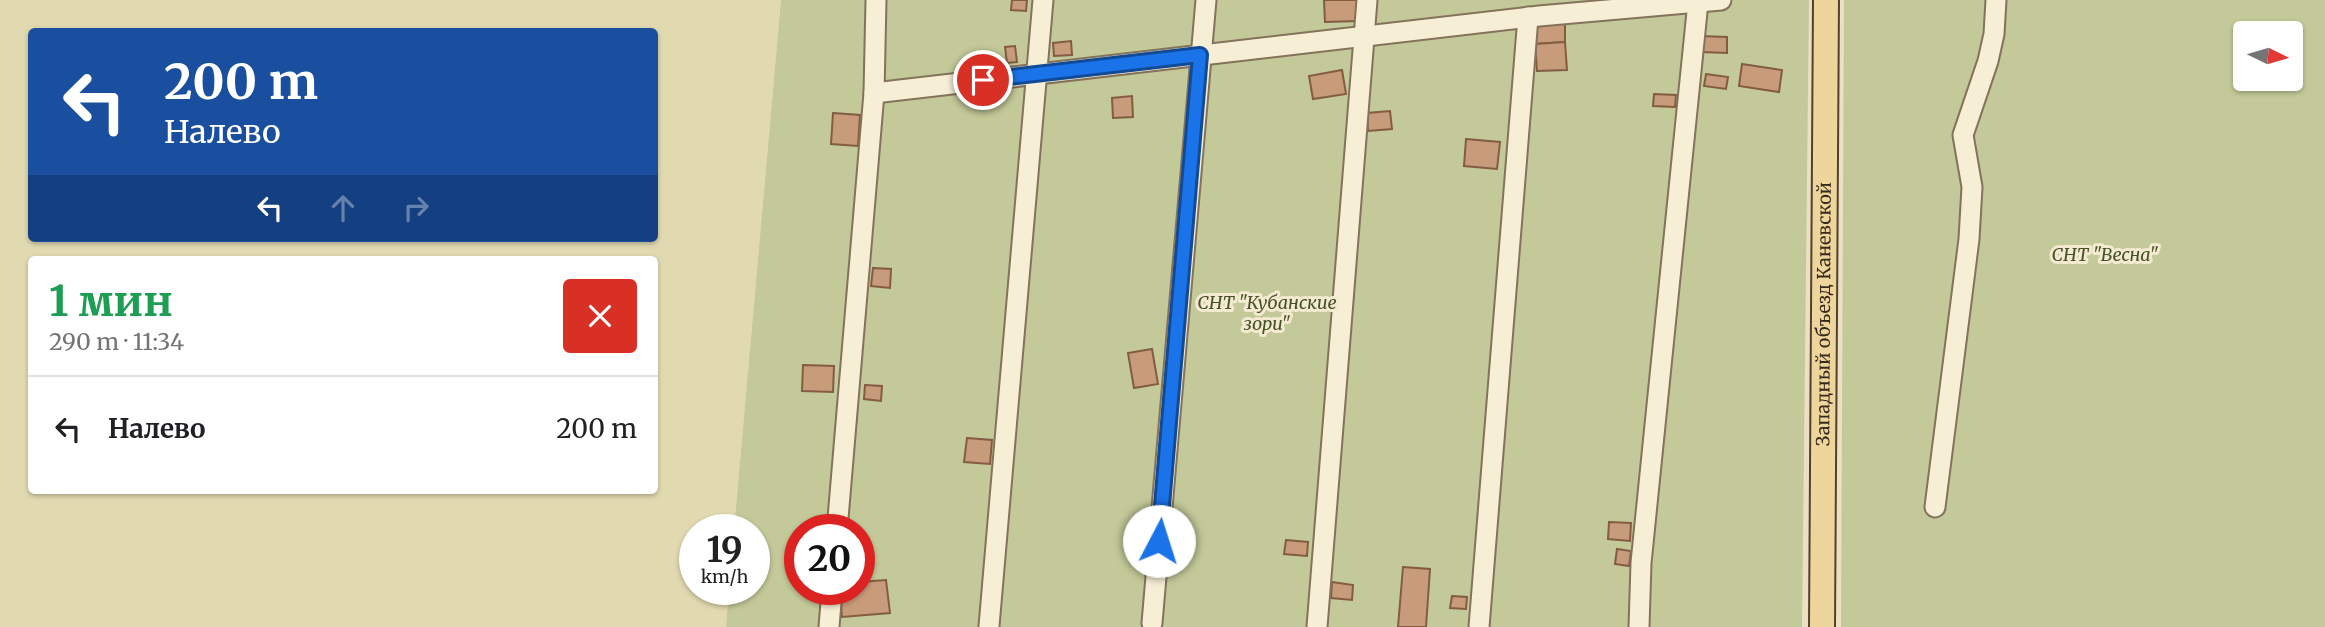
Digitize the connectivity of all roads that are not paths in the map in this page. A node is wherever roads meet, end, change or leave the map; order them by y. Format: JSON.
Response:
{"nodes":[{"id":1,"x":876,"y":0,"type":"edge"},
{"id":2,"x":1044,"y":0,"type":"edge"},
{"id":3,"x":1206,"y":0,"type":"edge"},
{"id":4,"x":1367,"y":0,"type":"edge"},
{"id":5,"x":1721,"y":0,"type":"edge"},
{"id":6,"x":1826,"y":0,"type":"edge"},
{"id":7,"x":1996,"y":0,"type":"edge"},
{"id":8,"x":1698,"y":2,"type":"junction"},
{"id":9,"x":1536,"y":11,"type":"edge"},
{"id":10,"x":1364,"y":36,"type":"junction"},
{"id":11,"x":1200,"y":55,"type":"junction"},
{"id":12,"x":1037,"y":74,"type":"junction"},
{"id":13,"x":874,"y":93,"type":"junction"},
{"id":14,"x":1935,"y":507,"type":"dead end"},
{"id":15,"x":838,"y":514,"type":"edge"},
{"id":16,"x":831,"y":605,"type":"edge"},
{"id":17,"x":1152,"y":622,"type":"dead end"},
{"id":18,"x":989,"y":626,"type":"edge"},
{"id":19,"x":829,"y":627,"type":"edge"},
{"id":20,"x":1317,"y":627,"type":"edge"},
{"id":21,"x":1479,"y":627,"type":"edge"},
{"id":22,"x":1639,"y":627,"type":"edge"},
{"id":23,"x":1822,"y":627,"type":"edge"}],
"edges":[{"from":1,"to":13,"type":"lane"},
{"from":2,"to":12,"type":"lane"},
{"from":3,"to":11,"type":"lane"},
{"from":4,"to":10,"type":"lane"},
{"from":5,"to":8,"type":"lane"},
{"from":6,"to":23,"type":"main road","name":"Западный объезд Каневской"},
{"from":7,"to":14,"type":"lane"},
{"from":8,"to":9,"type":"lane"},
{"from":8,"to":22,"type":"lane"},
{"from":9,"to":10,"type":"lane"},
{"from":9,"to":21,"type":"lane"},
{"from":10,"to":11,"type":"lane"},
{"from":10,"to":20,"type":"lane"},
{"from":11,"to":12,"type":"lane"},
{"from":11,"to":17,"type":"lane"},
{"from":12,"to":13,"type":"lane"},
{"from":12,"to":18,"type":"lane"},
{"from":13,"to":15,"type":"lane"},
{"from":16,"to":19,"type":"lane"}]}
